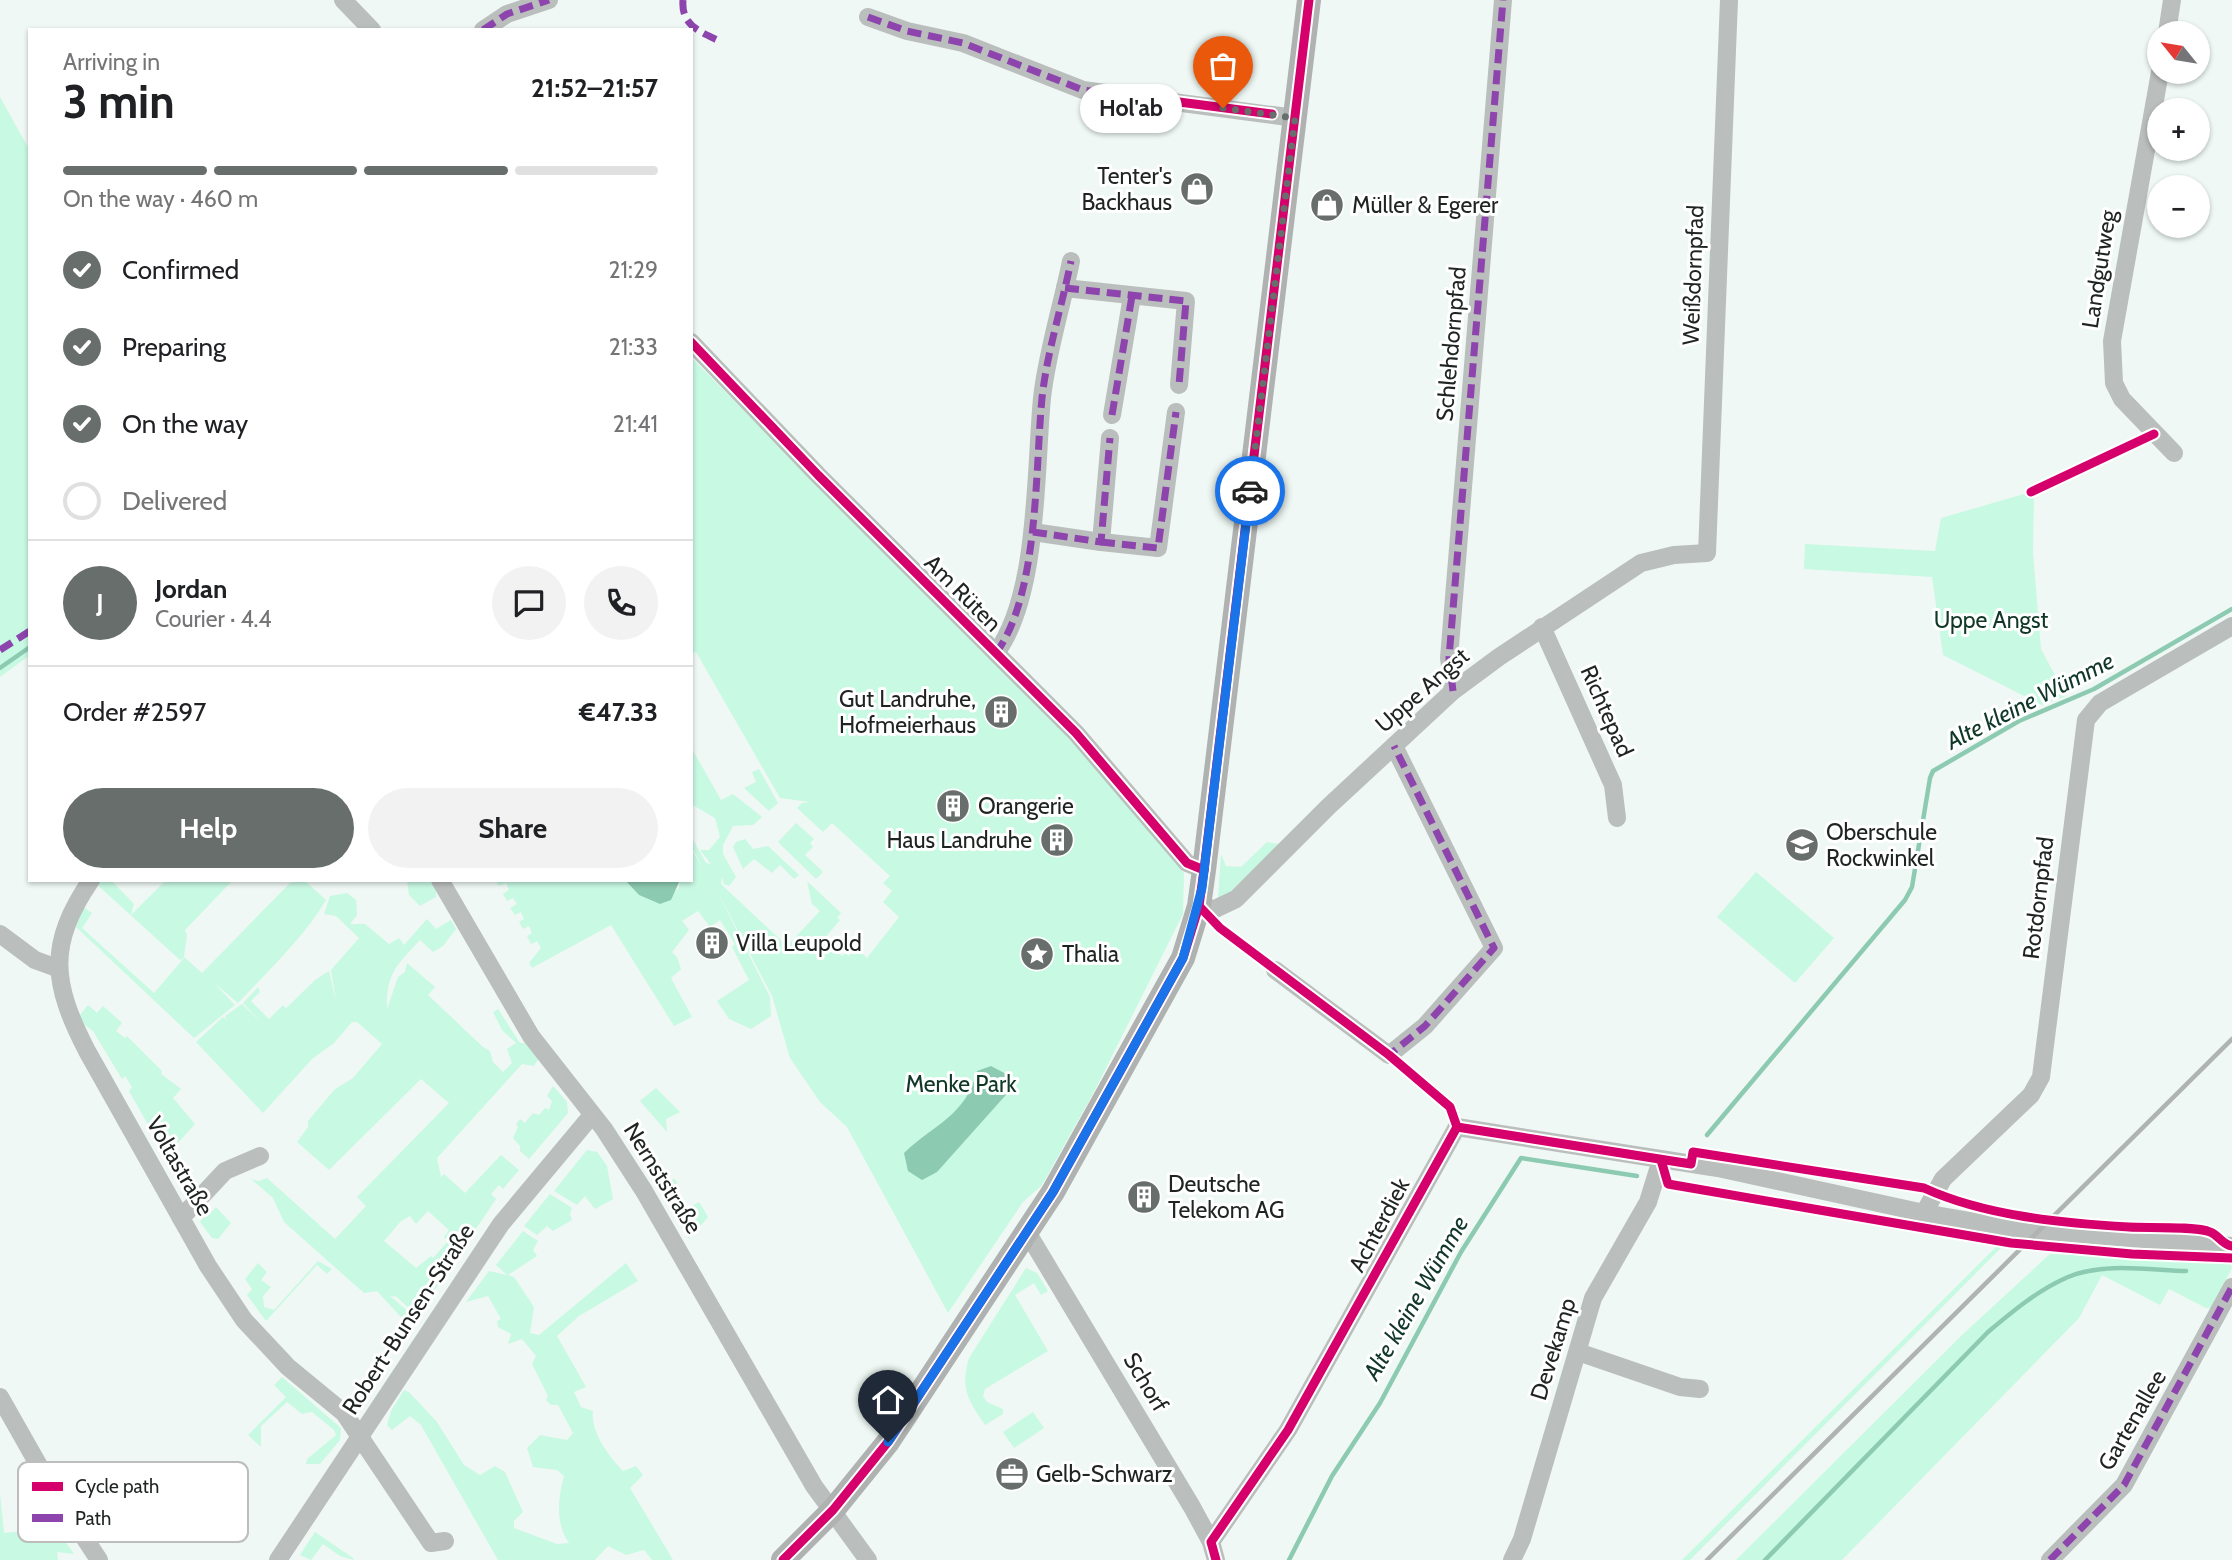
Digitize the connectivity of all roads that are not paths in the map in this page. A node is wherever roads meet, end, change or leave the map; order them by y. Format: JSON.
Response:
{"nodes":[{"id":1,"x":344,"y":0,"type":"edge"},
{"id":2,"x":549,"y":0,"type":"edge"},
{"id":3,"x":1310,"y":0,"type":"edge"},
{"id":4,"x":1503,"y":0,"type":"edge"},
{"id":5,"x":1730,"y":0,"type":"edge"},
{"id":6,"x":2172,"y":0,"type":"edge"},
{"id":7,"x":868,"y":17,"type":"dead end"},
{"id":8,"x":2169,"y":21,"type":"edge"},
{"id":9,"x":370,"y":28,"type":"edge"},
{"id":10,"x":486,"y":28,"type":"edge"},
{"id":11,"x":2158,"y":84,"type":"edge"},
{"id":12,"x":1295,"y":118,"type":"junction"},
{"id":13,"x":1071,"y":261,"type":"dead end"},
{"id":14,"x":1065,"y":288,"type":"junction"},
{"id":15,"x":1132,"y":296,"type":"junction"},
{"id":16,"x":693,"y":344,"type":"edge"},
{"id":17,"x":1179,"y":385,"type":"dead end"},
{"id":18,"x":1177,"y":412,"type":"dead end"},
{"id":19,"x":1112,"y":415,"type":"dead end"},
{"id":20,"x":1110,"y":438,"type":"dead end"},
{"id":21,"x":2174,"y":453,"type":"dead end"},
{"id":22,"x":1033,"y":532,"type":"junction"},
{"id":23,"x":1101,"y":542,"type":"junction"},
{"id":24,"x":1707,"y":553,"type":"joint"},
{"id":25,"x":2232,"y":626,"type":"edge"},
{"id":26,"x":1542,"y":627,"type":"junction"},
{"id":27,"x":996,"y":653,"type":"junction"},
{"id":28,"x":1453,"y":691,"type":"junction"},
{"id":29,"x":1394,"y":746,"type":"junction"},
{"id":30,"x":1617,"y":818,"type":"dead end"},
{"id":31,"x":1204,"y":870,"type":"junction"},
{"id":32,"x":90,"y":882,"type":"edge"},
{"id":33,"x":440,"y":882,"type":"edge"},
{"id":34,"x":1199,"y":906,"type":"junction"},
{"id":35,"x":0,"y":934,"type":"edge"},
{"id":36,"x":57,"y":968,"type":"junction"},
{"id":37,"x":1276,"y":970,"type":"dead end"},
{"id":38,"x":592,"y":1115,"type":"junction"},
{"id":39,"x":260,"y":1156,"type":"dead end"},
{"id":40,"x":1661,"y":1160,"type":"junction"},
{"id":41,"x":1924,"y":1213,"type":"junction"},
{"id":42,"x":181,"y":1218,"type":"junction"},
{"id":43,"x":1027,"y":1232,"type":"junction"},
{"id":44,"x":2232,"y":1246,"type":"edge"},
{"id":45,"x":2232,"y":1286,"type":"edge"},
{"id":46,"x":1578,"y":1352,"type":"junction"},
{"id":47,"x":1700,"y":1389,"type":"dead end"},
{"id":48,"x":0,"y":1396,"type":"edge"},
{"id":49,"x":361,"y":1436,"type":"junction"},
{"id":50,"x":37,"y":1462,"type":"edge"},
{"id":51,"x":833,"y":1510,"type":"junction"},
{"id":52,"x":445,"y":1541,"type":"dead end"},
{"id":53,"x":87,"y":1542,"type":"edge"},
{"id":54,"x":1211,"y":1542,"type":"junction"},
{"id":55,"x":99,"y":1560,"type":"edge"},
{"id":56,"x":278,"y":1560,"type":"edge"},
{"id":57,"x":783,"y":1560,"type":"edge"},
{"id":58,"x":868,"y":1560,"type":"edge"},
{"id":59,"x":1216,"y":1560,"type":"edge"},
{"id":60,"x":1512,"y":1560,"type":"edge"},
{"id":61,"x":2050,"y":1560,"type":"edge"}],
"edges":[{"from":1,"to":9,"type":"street"},
{"from":2,"to":10,"type":"street"},
{"from":3,"to":12,"type":"main road"},
{"from":4,"to":28,"type":"street","name":"Schlehdornpfad"},
{"from":5,"to":24,"type":"street","name":"Weißdornpfad"},
{"from":6,"to":8,"type":"street"},
{"from":7,"to":12,"type":"street"},
{"from":11,"to":21,"type":"street","name":"Landgutweg"},
{"from":12,"to":31,"type":"main road"},
{"from":13,"to":14,"type":"street"},
{"from":14,"to":15,"type":"street"},
{"from":14,"to":22,"type":"street"},
{"from":15,"to":17,"type":"street"},
{"from":15,"to":19,"type":"street"},
{"from":16,"to":27,"type":"street","name":"Am Rüten"},
{"from":18,"to":23,"type":"street"},
{"from":20,"to":23,"type":"street"},
{"from":22,"to":23,"type":"street"},
{"from":22,"to":27,"type":"street"},
{"from":24,"to":26,"type":"street","name":"Uppe Angst"},
{"from":25,"to":41,"type":"street","name":"Rotdornpfad"},
{"from":26,"to":28,"type":"street","name":"Uppe Angst"},
{"from":26,"to":30,"type":"street","name":"Richtepad"},
{"from":27,"to":31,"type":"street","name":"Am Rüten"},
{"from":28,"to":29,"type":"street","name":"Uppe Angst"},
{"from":29,"to":34,"type":"street","name":"Uppe Angst"},
{"from":29,"to":37,"type":"street"},
{"from":31,"to":34,"type":"main road"},
{"from":32,"to":36,"type":"street","name":"Voltastraße"},
{"from":33,"to":38,"type":"street","name":"Nernststraße"},
{"from":34,"to":43,"type":"main road"},
{"from":35,"to":36,"type":"street"},
{"from":36,"to":42,"type":"street","name":"Voltastraße"},
{"from":38,"to":49,"type":"street","name":"Robert-Bunsen-Straße"},
{"from":38,"to":51,"type":"street","name":"Nernststraße"},
{"from":39,"to":42,"type":"street"},
{"from":40,"to":41,"type":"street","name":"Achterdiek"},
{"from":40,"to":46,"type":"street","name":"Devekamp"},
{"from":40,"to":54,"type":"street","name":"Achterdiek"},
{"from":41,"to":44,"type":"street","name":"Achterdiek"},
{"from":42,"to":49,"type":"street","name":"Voltastraße"},
{"from":43,"to":51,"type":"main road"},
{"from":43,"to":54,"type":"street","name":"Schorf"},
{"from":45,"to":61,"type":"street","name":"Gartenallee"},
{"from":46,"to":47,"type":"street"},
{"from":46,"to":60,"type":"street","name":"Devekamp"},
{"from":48,"to":50,"type":"street"},
{"from":49,"to":52,"type":"street","name":"Voltastraße"},
{"from":49,"to":56,"type":"street","name":"Robert-Bunsen-Straße"},
{"from":51,"to":57,"type":"main road"},
{"from":51,"to":58,"type":"street","name":"Nernststraße"},
{"from":53,"to":55,"type":"street"},
{"from":54,"to":59,"type":"street","name":"Schorf"}]}
